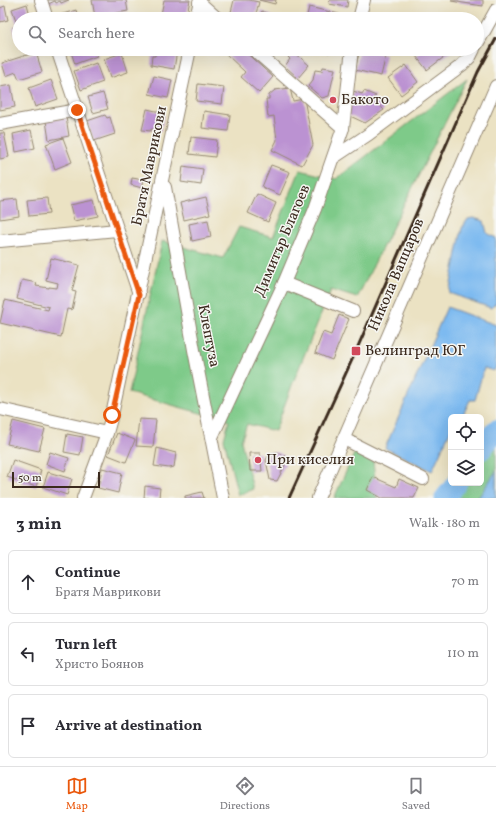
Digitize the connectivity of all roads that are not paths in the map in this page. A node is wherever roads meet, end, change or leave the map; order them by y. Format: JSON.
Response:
{"nodes":[{"id":1,"x":40,"y":0,"type":"edge"},
{"id":2,"x":364,"y":0,"type":"edge"},
{"id":3,"x":199,"y":1,"type":"edge"},
{"id":4,"x":496,"y":10,"type":"edge"},
{"id":5,"x":44,"y":12,"type":"edge"},
{"id":6,"x":197,"y":12,"type":"edge"},
{"id":7,"x":211,"y":12,"type":"edge"},
{"id":8,"x":361,"y":12,"type":"edge"},
{"id":9,"x":484,"y":31,"type":"edge"},
{"id":10,"x":59,"y":56,"type":"edge"},
{"id":11,"x":189,"y":56,"type":"edge"},
{"id":12,"x":261,"y":56,"type":"edge"},
{"id":13,"x":351,"y":56,"type":"edge"},
{"id":14,"x":470,"y":56,"type":"edge"},
{"id":15,"x":496,"y":86,"type":"edge"},
{"id":16,"x":77,"y":110,"type":"junction"},
{"id":17,"x":0,"y":124,"type":"edge"},
{"id":18,"x":343,"y":128,"type":"junction"},
{"id":19,"x":333,"y":158,"type":"junction"},
{"id":20,"x":164,"y":180,"type":"junction"},
{"id":21,"x":117,"y":230,"type":"junction"},
{"id":22,"x":0,"y":241,"type":"edge"},
{"id":23,"x":284,"y":283,"type":"junction"},
{"id":24,"x":139,"y":295,"type":"junction"},
{"id":25,"x":353,"y":311,"type":"dead end"},
{"id":26,"x":0,"y":409,"type":"edge"},
{"id":27,"x":107,"y":433,"type":"junction"},
{"id":28,"x":212,"y":437,"type":"junction"},
{"id":29,"x":344,"y":439,"type":"junction"},
{"id":30,"x":423,"y":478,"type":"dead end"},
{"id":31,"x":83,"y":498,"type":"edge"},
{"id":32,"x":223,"y":498,"type":"edge"},
{"id":33,"x":318,"y":498,"type":"edge"}],
"edges":[{"from":1,"to":5,"type":"street"},
{"from":2,"to":8,"type":"street"},
{"from":3,"to":6,"type":"street"},
{"from":3,"to":7,"type":"street"},
{"from":4,"to":9,"type":"street"},
{"from":10,"to":16,"type":"street"},
{"from":11,"to":20,"type":"street","name":"Братя Маврикови"},
{"from":12,"to":18,"type":"street"},
{"from":13,"to":18,"type":"street","name":"Димитър Благоев"},
{"from":14,"to":19,"type":"street"},
{"from":15,"to":29,"type":"street","name":"Никола Вапцаров"},
{"from":16,"to":17,"type":"street"},
{"from":16,"to":21,"type":"street"},
{"from":18,"to":19,"type":"street","name":"Димитър Благоев"},
{"from":19,"to":23,"type":"street","name":"Димитър Благоев"},
{"from":20,"to":24,"type":"street","name":"Братя Маврикови"},
{"from":20,"to":28,"type":"street","name":"Клептуза"},
{"from":21,"to":22,"type":"street"},
{"from":21,"to":24,"type":"street"},
{"from":23,"to":25,"type":"street"},
{"from":23,"to":28,"type":"street","name":"Димитър Благоев"},
{"from":24,"to":27,"type":"street","name":"Братя Маврикови"},
{"from":26,"to":27,"type":"street"},
{"from":27,"to":31,"type":"street","name":"Братя Маврикови"},
{"from":28,"to":32,"type":"street","name":"Клептуза"},
{"from":29,"to":30,"type":"street"},
{"from":29,"to":33,"type":"street","name":"Никола Вапцаров"}]}
